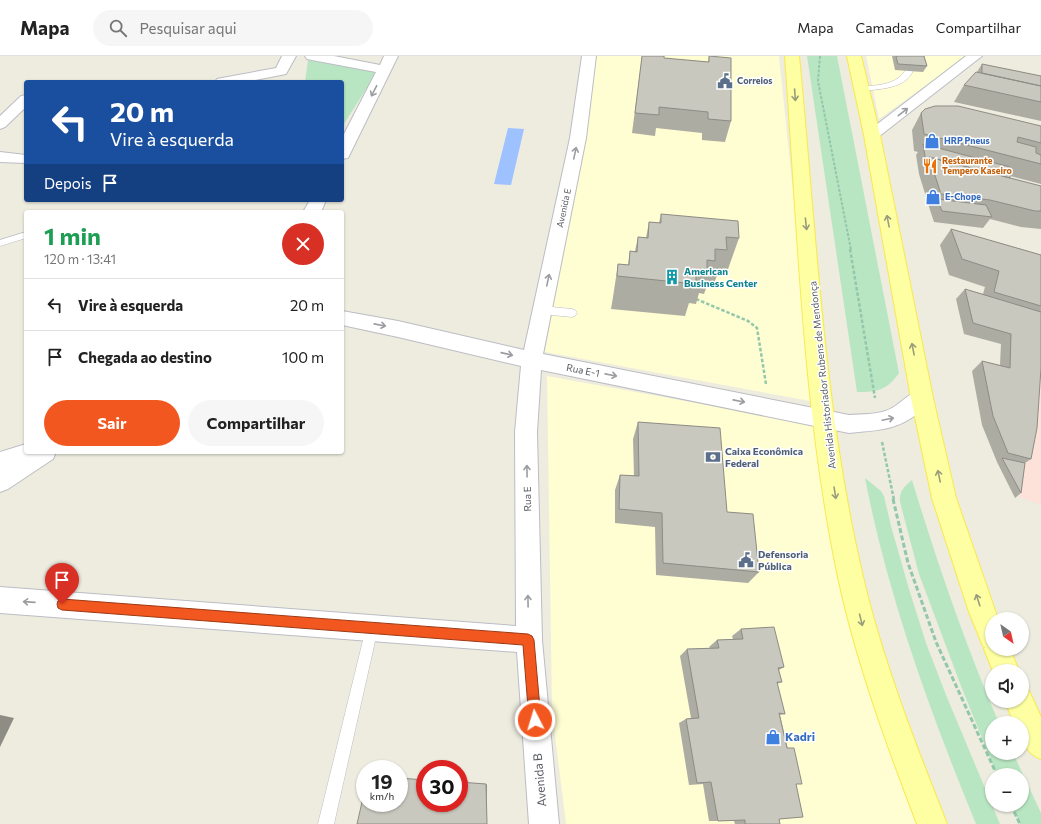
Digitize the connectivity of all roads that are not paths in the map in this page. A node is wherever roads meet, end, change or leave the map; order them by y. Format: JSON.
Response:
{"nodes":[{"id":1,"x":290,"y":56,"type":"edge"},
{"id":2,"x":312,"y":56,"type":"edge"},
{"id":3,"x":391,"y":56,"type":"edge"},
{"id":4,"x":590,"y":56,"type":"edge"},
{"id":5,"x":792,"y":56,"type":"edge"},
{"id":6,"x":854,"y":56,"type":"edge"},
{"id":7,"x":975,"y":56,"type":"edge"},
{"id":8,"x":385,"y":70,"type":"junction"},
{"id":9,"x":909,"y":71,"type":"edge"},
{"id":10,"x":233,"y":80,"type":"edge"},
{"id":11,"x":862,"y":89,"type":"junction"},
{"id":12,"x":24,"y":101,"type":"edge"},
{"id":13,"x":0,"y":124,"type":"edge"},
{"id":14,"x":872,"y":136,"type":"junction"},
{"id":15,"x":344,"y":150,"type":"edge"},
{"id":16,"x":0,"y":157,"type":"edge"},
{"id":17,"x":24,"y":159,"type":"dead end"},
{"id":18,"x":24,"y":236,"type":"edge"},
{"id":19,"x":0,"y":242,"type":"edge"},
{"id":20,"x":542,"y":310,"type":"junction"},
{"id":21,"x":572,"y":314,"type":"dead end"},
{"id":22,"x":344,"y":318,"type":"edge"},
{"id":23,"x":532,"y":360,"type":"junction"},
{"id":24,"x":922,"y":398,"type":"junction"},
{"id":25,"x":824,"y":420,"type":"junction"},
{"id":26,"x":25,"y":454,"type":"edge"},
{"id":27,"x":42,"y":454,"type":"edge"},
{"id":28,"x":0,"y":462,"type":"edge"},
{"id":29,"x":0,"y":482,"type":"edge"},
{"id":30,"x":0,"y":600,"type":"edge"},
{"id":31,"x":985,"y":620,"type":"edge"},
{"id":32,"x":372,"y":627,"type":"junction"},
{"id":33,"x":528,"y":640,"type":"junction"},
{"id":34,"x":1022,"y":708,"type":"edge"},
{"id":35,"x":1041,"y":745,"type":"edge"},
{"id":36,"x":326,"y":824,"type":"edge"},
{"id":37,"x":544,"y":824,"type":"edge"},
{"id":38,"x":932,"y":824,"type":"edge"}],
"edges":[{"from":1,"to":10,"type":"street"},
{"from":2,"to":8,"type":"street"},
{"from":3,"to":8,"type":"street"},
{"from":20,"to":4,"type":"street","name":"Avenida E","one_way":true},
{"from":5,"to":25,"type":"main road","name":"Avenida Historiador Rubens de Mendonça","one_way":true},
{"from":6,"to":11,"type":"main road"},
{"from":14,"to":7,"type":"street","one_way":true},
{"from":8,"to":15,"type":"street","one_way":true},
{"from":9,"to":11,"type":"lane"},
{"from":11,"to":14,"type":"main road"},
{"from":12,"to":13,"type":"street"},
{"from":24,"to":14,"type":"main road","one_way":true},
{"from":16,"to":17,"type":"street"},
{"from":18,"to":19,"type":"lane"},
{"from":20,"to":21,"type":"lane"},
{"from":20,"to":23,"type":"street","name":"Avenida E"},
{"from":22,"to":23,"type":"street","name":"Rua E-1","one_way":true},
{"from":23,"to":25,"type":"street","name":"Rua E-1","one_way":true},
{"from":33,"to":23,"type":"street","name":"Rua E","one_way":true},
{"from":25,"to":24,"type":"street","name":"Rua E-1","one_way":true},
{"from":31,"to":24,"type":"main road","one_way":true},
{"from":25,"to":38,"type":"main road","name":"Avenida Historiador Rubens de Mendonça","one_way":true},
{"from":26,"to":28,"type":"street"},
{"from":27,"to":29,"type":"street"},
{"from":32,"to":30,"type":"street","one_way":true},
{"from":32,"to":33,"type":"street"},
{"from":32,"to":36,"type":"lane"},
{"from":33,"to":37,"type":"street","name":"Avenida B"},
{"from":34,"to":35,"type":"main road"}]}
